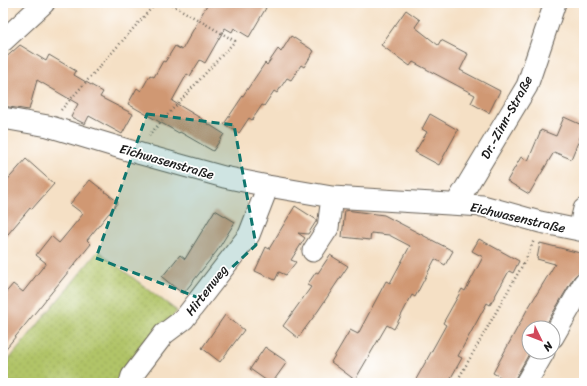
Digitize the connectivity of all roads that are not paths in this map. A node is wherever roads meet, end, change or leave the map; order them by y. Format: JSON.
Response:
{"nodes":[{"id":1,"x":44,"y":3,"type":"edge"},
{"id":2,"x":555,"y":3,"type":"edge"},
{"id":3,"x":3,"y":41,"type":"edge"},
{"id":4,"x":3,"y":118,"type":"edge"},
{"id":5,"x":268,"y":186,"type":"junction"},
{"id":6,"x":332,"y":197,"type":"junction"},
{"id":7,"x":456,"y":204,"type":"junction"},
{"id":8,"x":584,"y":209,"type":"edge"},
{"id":9,"x":582,"y":231,"type":"edge"},
{"id":10,"x":314,"y":251,"type":"dead end"},
{"id":11,"x":584,"y":283,"type":"edge"},
{"id":12,"x":561,"y":323,"type":"edge"},
{"id":13,"x":539,"y":360,"type":"edge"},
{"id":14,"x":130,"y":383,"type":"edge"},
{"id":15,"x":526,"y":383,"type":"edge"}],
"edges":[{"from":1,"to":3,"type":"street"},
{"from":2,"to":7,"type":"street","name":"Dr.-Zinn-Straße"},
{"from":4,"to":5,"type":"street","name":"Eichwasenstraße"},
{"from":5,"to":6,"type":"street","name":"Eichwasenstraße"},
{"from":5,"to":14,"type":"street","name":"Hirtenweg"},
{"from":6,"to":7,"type":"street","name":"Eichwasenstraße"},
{"from":6,"to":10,"type":"street"},
{"from":7,"to":9,"type":"street","name":"Eichwasenstraße"},
{"from":8,"to":9,"type":"street"},
{"from":11,"to":12,"type":"street"},
{"from":13,"to":15,"type":"street"}]}
